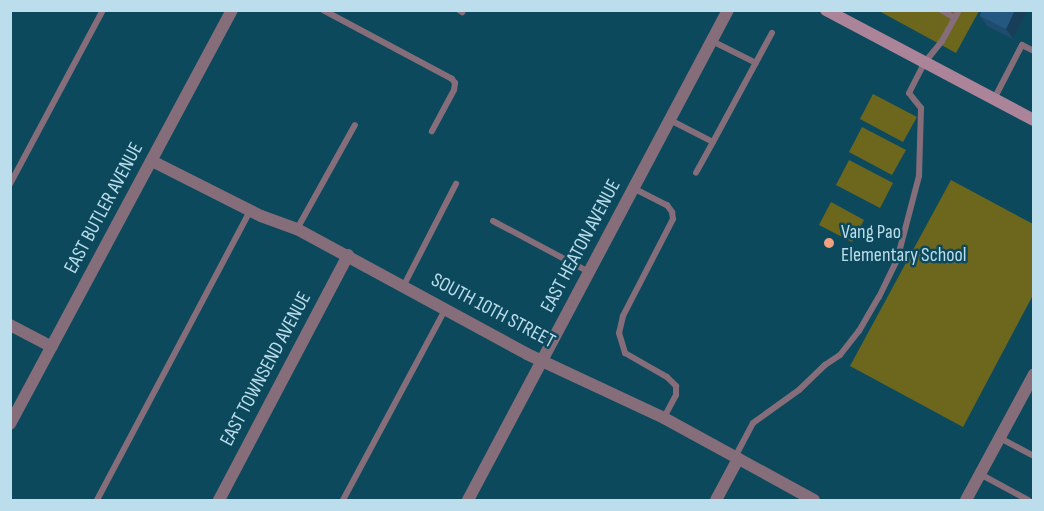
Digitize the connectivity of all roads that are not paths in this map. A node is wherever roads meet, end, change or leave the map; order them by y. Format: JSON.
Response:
{"nodes":[{"id":1,"x":103,"y":10,"type":"edge"},
{"id":2,"x":232,"y":10,"type":"edge"},
{"id":3,"x":323,"y":10,"type":"edge"},
{"id":4,"x":728,"y":10,"type":"edge"},
{"id":5,"x":826,"y":10,"type":"edge"},
{"id":6,"x":941,"y":10,"type":"edge"},
{"id":7,"x":959,"y":10,"type":"edge"},
{"id":8,"x":955,"y":18,"type":"junction"},
{"id":9,"x":772,"y":33,"type":"dead end"},
{"id":10,"x":712,"y":41,"type":"junction"},
{"id":11,"x":1034,"y":51,"type":"edge"},
{"id":12,"x":924,"y":62,"type":"junction"},
{"id":13,"x":756,"y":63,"type":"junction"},
{"id":14,"x":994,"y":99,"type":"junction"},
{"id":15,"x":670,"y":120,"type":"junction"},
{"id":16,"x":1034,"y":120,"type":"edge"},
{"id":17,"x":355,"y":125,"type":"dead end"},
{"id":18,"x":432,"y":131,"type":"dead end"},
{"id":19,"x":713,"y":142,"type":"junction"},
{"id":20,"x":152,"y":161,"type":"junction"},
{"id":21,"x":696,"y":173,"type":"dead end"},
{"id":22,"x":10,"y":184,"type":"edge"},
{"id":23,"x":456,"y":184,"type":"dead end"},
{"id":24,"x":633,"y":188,"type":"junction"},
{"id":25,"x":250,"y":211,"type":"junction"},
{"id":26,"x":493,"y":221,"type":"dead end"},
{"id":27,"x":297,"y":229,"type":"junction"},
{"id":28,"x":348,"y":255,"type":"junction"},
{"id":29,"x":589,"y":272,"type":"junction"},
{"id":30,"x":404,"y":285,"type":"junction"},
{"id":31,"x":445,"y":310,"type":"junction"},
{"id":32,"x":10,"y":325,"type":"edge"},
{"id":33,"x":52,"y":347,"type":"junction"},
{"id":34,"x":543,"y":361,"type":"junction"},
{"id":35,"x":1034,"y":374,"type":"edge"},
{"id":36,"x":664,"y":418,"type":"junction"},
{"id":37,"x":10,"y":424,"type":"edge"},
{"id":38,"x":999,"y":438,"type":"junction"},
{"id":39,"x":1034,"y":456,"type":"edge"},
{"id":40,"x":736,"y":458,"type":"junction"},
{"id":41,"x":980,"y":474,"type":"junction"},
{"id":42,"x":97,"y":501,"type":"edge"},
{"id":43,"x":219,"y":501,"type":"edge"},
{"id":44,"x":343,"y":501,"type":"edge"},
{"id":45,"x":468,"y":501,"type":"edge"},
{"id":46,"x":716,"y":501,"type":"edge"},
{"id":47,"x":814,"y":501,"type":"edge"},
{"id":48,"x":966,"y":501,"type":"edge"},
{"id":49,"x":1028,"y":501,"type":"edge"}],
"edges":[{"from":1,"to":22,"type":"lane"},
{"from":2,"to":20,"type":"street","name":"EAST BUTLER AVENUE"},
{"from":3,"to":18,"type":"lane"},
{"from":4,"to":10,"type":"street","name":"EAST HEATON AVENUE"},
{"from":5,"to":12,"type":"main road"},
{"from":6,"to":8,"type":"lane"},
{"from":7,"to":8,"type":"lane"},
{"from":8,"to":12,"type":"lane"},
{"from":9,"to":13,"type":"lane"},
{"from":10,"to":13,"type":"lane"},
{"from":10,"to":15,"type":"street","name":"EAST HEATON AVENUE"},
{"from":11,"to":14,"type":"lane"},
{"from":12,"to":14,"type":"main road"},
{"from":12,"to":40,"type":"lane"},
{"from":13,"to":19,"type":"lane"},
{"from":14,"to":16,"type":"main road"},
{"from":15,"to":19,"type":"lane"},
{"from":15,"to":24,"type":"street","name":"EAST HEATON AVENUE"},
{"from":17,"to":27,"type":"lane"},
{"from":19,"to":21,"type":"lane"},
{"from":20,"to":25,"type":"street","name":"SOUTH 10TH STREET"},
{"from":20,"to":33,"type":"street","name":"EAST BUTLER AVENUE"},
{"from":23,"to":30,"type":"lane"},
{"from":24,"to":29,"type":"street","name":"EAST HEATON AVENUE"},
{"from":24,"to":36,"type":"lane"},
{"from":25,"to":27,"type":"street","name":"SOUTH 10TH STREET"},
{"from":25,"to":42,"type":"lane"},
{"from":26,"to":29,"type":"lane"},
{"from":27,"to":28,"type":"street","name":"SOUTH 10TH STREET"},
{"from":28,"to":30,"type":"street","name":"SOUTH 10TH STREET"},
{"from":28,"to":43,"type":"street","name":"EAST TOWNSEND AVENUE"},
{"from":29,"to":34,"type":"street","name":"EAST HEATON AVENUE"},
{"from":30,"to":31,"type":"street","name":"SOUTH 10TH STREET"},
{"from":31,"to":34,"type":"street","name":"SOUTH 10TH STREET"},
{"from":31,"to":44,"type":"lane"},
{"from":32,"to":33,"type":"street"},
{"from":33,"to":37,"type":"street","name":"EAST BUTLER AVENUE"},
{"from":34,"to":36,"type":"street","name":"SOUTH 10TH STREET"},
{"from":34,"to":45,"type":"street","name":"EAST HEATON AVENUE"},
{"from":35,"to":38,"type":"street"},
{"from":36,"to":40,"type":"street","name":"SOUTH 10TH STREET"},
{"from":38,"to":39,"type":"lane"},
{"from":38,"to":41,"type":"street"},
{"from":40,"to":46,"type":"street"},
{"from":40,"to":47,"type":"street","name":"SOUTH 10TH STREET"},
{"from":41,"to":48,"type":"street"},
{"from":41,"to":49,"type":"lane"}]}
